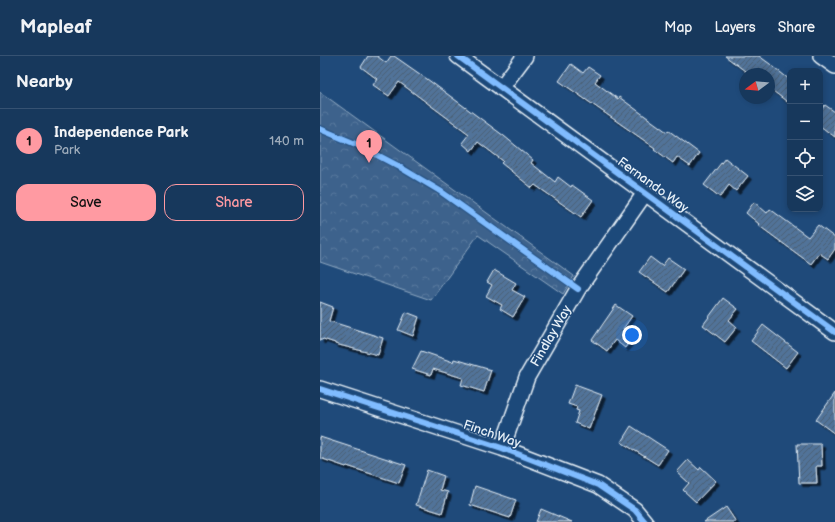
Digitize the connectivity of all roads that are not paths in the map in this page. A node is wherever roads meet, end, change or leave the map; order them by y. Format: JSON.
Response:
{"nodes":[{"id":1,"x":458,"y":56,"type":"edge"},
{"id":2,"x":525,"y":56,"type":"edge"},
{"id":3,"x":821,"y":56,"type":"edge"},
{"id":4,"x":835,"y":66,"type":"edge"},
{"id":5,"x":502,"y":88,"type":"junction"},
{"id":6,"x":645,"y":193,"type":"junction"},
{"id":7,"x":835,"y":332,"type":"edge"},
{"id":8,"x":320,"y":389,"type":"edge"},
{"id":9,"x":502,"y":448,"type":"junction"},
{"id":10,"x":645,"y":522,"type":"edge"}],
"edges":[{"from":1,"to":5,"type":"street","name":"Fernando Way"},
{"from":2,"to":5,"type":"street"},
{"from":3,"to":4,"type":"street"},
{"from":5,"to":6,"type":"street","name":"Fernando Way"},
{"from":6,"to":7,"type":"street","name":"Fernando Way"},
{"from":6,"to":9,"type":"street","name":"Findlay Way"},
{"from":8,"to":9,"type":"street","name":"Finch Way"},
{"from":9,"to":10,"type":"street","name":"Finch Way"}]}
